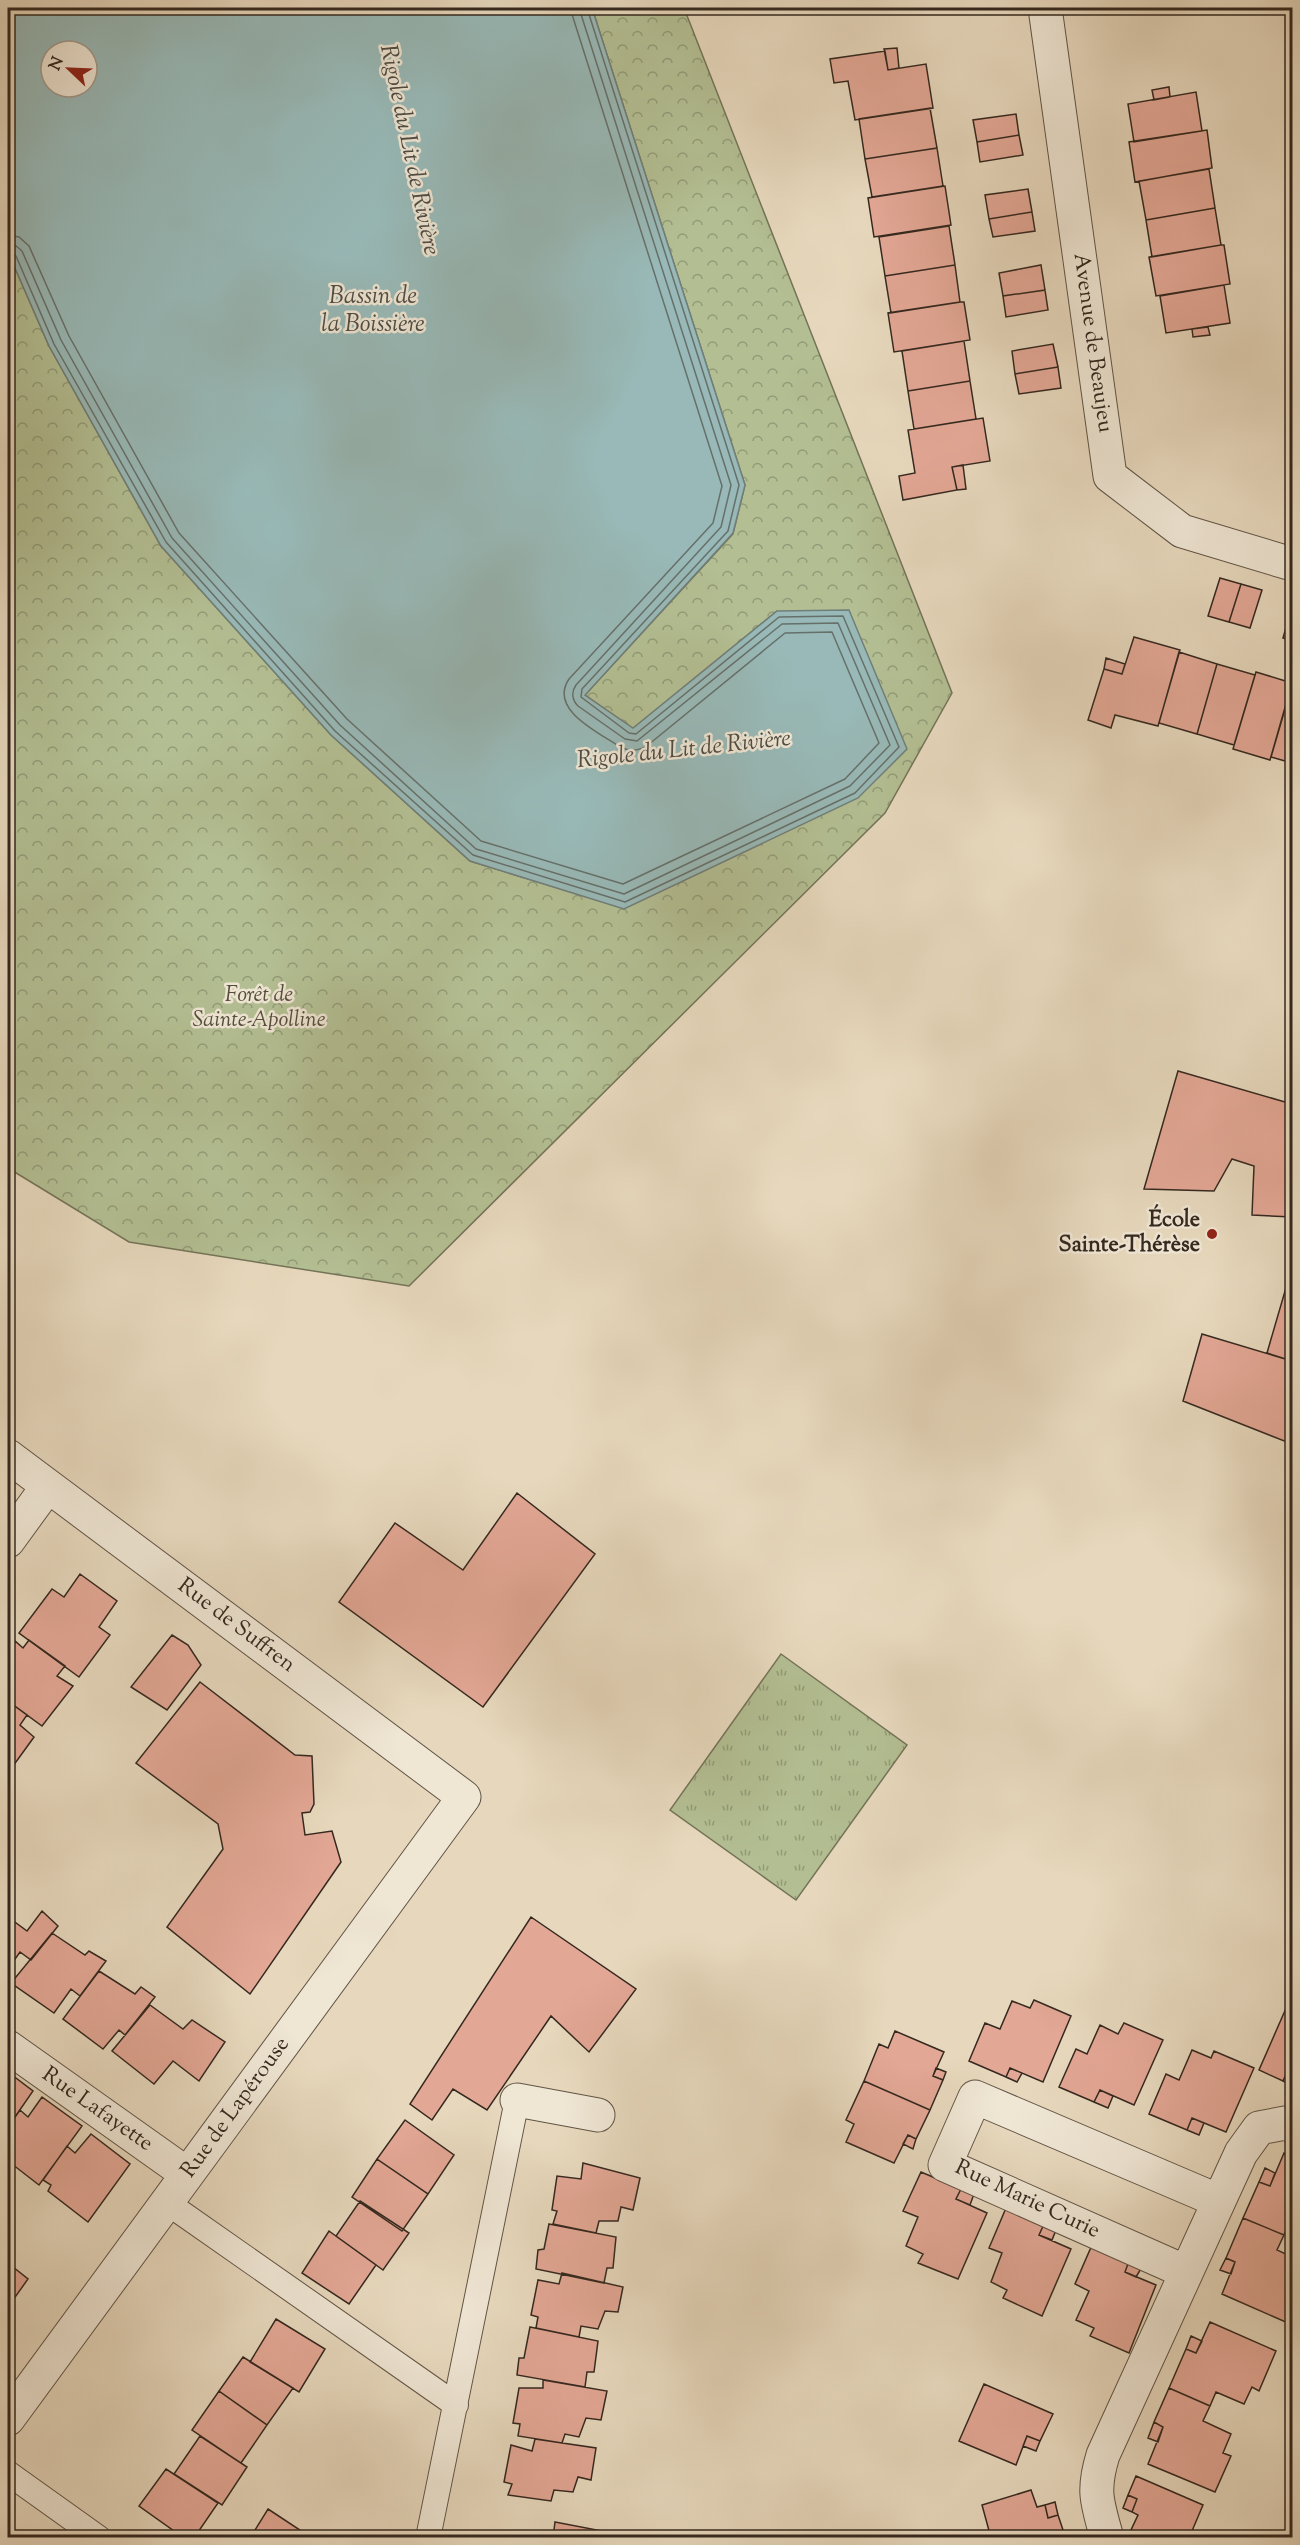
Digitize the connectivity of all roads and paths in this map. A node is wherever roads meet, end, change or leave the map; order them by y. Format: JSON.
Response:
{"nodes":[{"id":1,"x":1045,"y":8,"type":"edge"},
{"id":2,"x":1293,"y":564,"type":"edge"},
{"id":3,"x":8,"y":1456,"type":"edge"},
{"id":4,"x":48,"y":1486,"type":"junction"},
{"id":5,"x":8,"y":1541,"type":"edge"},
{"id":6,"x":464,"y":1797,"type":"joint"},
{"id":7,"x":8,"y":2047,"type":"edge"},
{"id":8,"x":517,"y":2100,"type":"joint"},
{"id":9,"x":598,"y":2115,"type":"dead end"},
{"id":10,"x":1293,"y":2126,"type":"edge"},
{"id":11,"x":187,"y":2174,"type":"junction"},
{"id":12,"x":1220,"y":2201,"type":"junction"},
{"id":13,"x":166,"y":2202,"type":"junction"},
{"id":14,"x":1186,"y":2272,"type":"junction"},
{"id":15,"x":456,"y":2406,"type":"junction"},
{"id":16,"x":8,"y":2418,"type":"edge"},
{"id":17,"x":8,"y":2472,"type":"edge"},
{"id":18,"x":99,"y":2538,"type":"edge"},
{"id":19,"x":428,"y":2538,"type":"edge"},
{"id":20,"x":1107,"y":2538,"type":"edge"}],
"edges":[{"from":1,"to":2,"type":"street","name":"Avenue de Beaujeu"},
{"from":3,"to":4,"type":"street","name":"Rue de Suffren"},
{"from":4,"to":5,"type":"street"},
{"from":4,"to":6,"type":"street","name":"Rue de Suffren"},
{"from":6,"to":11,"type":"street","name":"Rue de Lapérouse"},
{"from":7,"to":11,"type":"street","name":"Rue Lafayette"},
{"from":8,"to":9,"type":"street"},
{"from":8,"to":15,"type":"lane"},
{"from":10,"to":12,"type":"street"},
{"from":11,"to":13,"type":"street","name":"Rue de Lapérouse"},
{"from":12,"to":14,"type":"street"},
{"from":12,"to":14,"type":"street","name":"Rue Marie Curie"},
{"from":13,"to":15,"type":"lane"},
{"from":13,"to":16,"type":"street","name":"Rue de Lapérouse"},
{"from":14,"to":20,"type":"street"},
{"from":15,"to":19,"type":"lane"},
{"from":17,"to":18,"type":"lane"}]}
